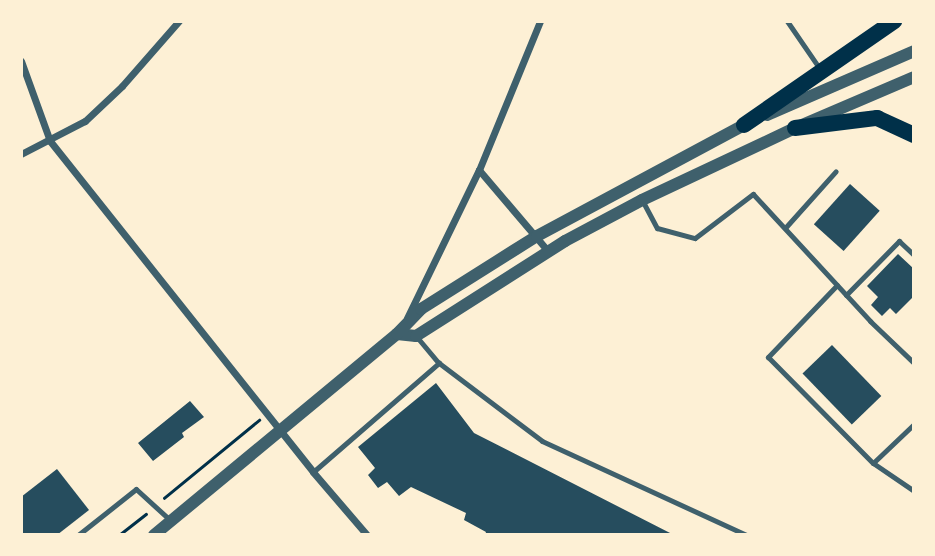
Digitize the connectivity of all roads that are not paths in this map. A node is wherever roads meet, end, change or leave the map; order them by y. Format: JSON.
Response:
{"nodes":[{"id":1,"x":179,"y":21,"type":"edge"},
{"id":2,"x":540,"y":21,"type":"edge"},
{"id":3,"x":787,"y":21,"type":"edge"},
{"id":4,"x":894,"y":21,"type":"edge"},
{"id":5,"x":914,"y":51,"type":"edge"},
{"id":6,"x":21,"y":61,"type":"edge"},
{"id":7,"x":822,"y":71,"type":"junction"},
{"id":8,"x":914,"y":77,"type":"edge"},
{"id":9,"x":744,"y":125,"type":"junction"},
{"id":10,"x":795,"y":128,"type":"junction"},
{"id":11,"x":914,"y":135,"type":"edge"},
{"id":12,"x":50,"y":141,"type":"junction"},
{"id":13,"x":21,"y":154,"type":"edge"},
{"id":14,"x":479,"y":170,"type":"junction"},
{"id":15,"x":836,"y":171,"type":"dead end"},
{"id":16,"x":642,"y":200,"type":"junction"},
{"id":17,"x":785,"y":228,"type":"junction"},
{"id":18,"x":537,"y":236,"type":"junction"},
{"id":19,"x":548,"y":251,"type":"junction"},
{"id":20,"x":914,"y":255,"type":"edge"},
{"id":21,"x":836,"y":285,"type":"junction"},
{"id":22,"x":846,"y":295,"type":"junction"},
{"id":23,"x":397,"y":334,"type":"junction"},
{"id":24,"x":416,"y":336,"type":"junction"},
{"id":25,"x":439,"y":363,"type":"junction"},
{"id":26,"x":914,"y":363,"type":"edge"},
{"id":27,"x":914,"y":424,"type":"edge"},
{"id":28,"x":279,"y":429,"type":"junction"},
{"id":29,"x":873,"y":463,"type":"junction"},
{"id":30,"x":313,"y":472,"type":"junction"},
{"id":31,"x":914,"y":491,"type":"edge"},
{"id":32,"x":172,"y":521,"type":"junction"},
{"id":33,"x":78,"y":535,"type":"edge"},
{"id":34,"x":155,"y":535,"type":"edge"},
{"id":35,"x":367,"y":535,"type":"edge"},
{"id":36,"x":746,"y":535,"type":"edge"}],
"edges":[{"from":1,"to":12,"type":"street"},
{"from":2,"to":14,"type":"street"},
{"from":3,"to":7,"type":"lane"},
{"from":4,"to":7,"type":"highway"},
{"from":5,"to":9,"type":"street"},
{"from":6,"to":12,"type":"street"},
{"from":7,"to":9,"type":"highway"},
{"from":8,"to":10,"type":"street"},
{"from":9,"to":18,"type":"street"},
{"from":10,"to":11,"type":"highway"},
{"from":10,"to":16,"type":"street"},
{"from":12,"to":13,"type":"street"},
{"from":12,"to":28,"type":"street"},
{"from":14,"to":18,"type":"street"},
{"from":14,"to":23,"type":"street"},
{"from":15,"to":17,"type":"lane"},
{"from":16,"to":17,"type":"lane"},
{"from":16,"to":19,"type":"street"},
{"from":17,"to":21,"type":"lane"},
{"from":18,"to":19,"type":"street"},
{"from":18,"to":23,"type":"street"},
{"from":19,"to":24,"type":"street"},
{"from":20,"to":22,"type":"lane"},
{"from":21,"to":22,"type":"lane"},
{"from":21,"to":29,"type":"lane"},
{"from":22,"to":26,"type":"lane"},
{"from":23,"to":24,"type":"street"},
{"from":23,"to":28,"type":"street"},
{"from":24,"to":25,"type":"lane"},
{"from":25,"to":30,"type":"lane"},
{"from":25,"to":36,"type":"lane"},
{"from":27,"to":29,"type":"lane"},
{"from":28,"to":30,"type":"street"},
{"from":28,"to":32,"type":"street"},
{"from":29,"to":31,"type":"lane"},
{"from":30,"to":35,"type":"street"},
{"from":32,"to":33,"type":"lane"},
{"from":32,"to":34,"type":"street"}]}
